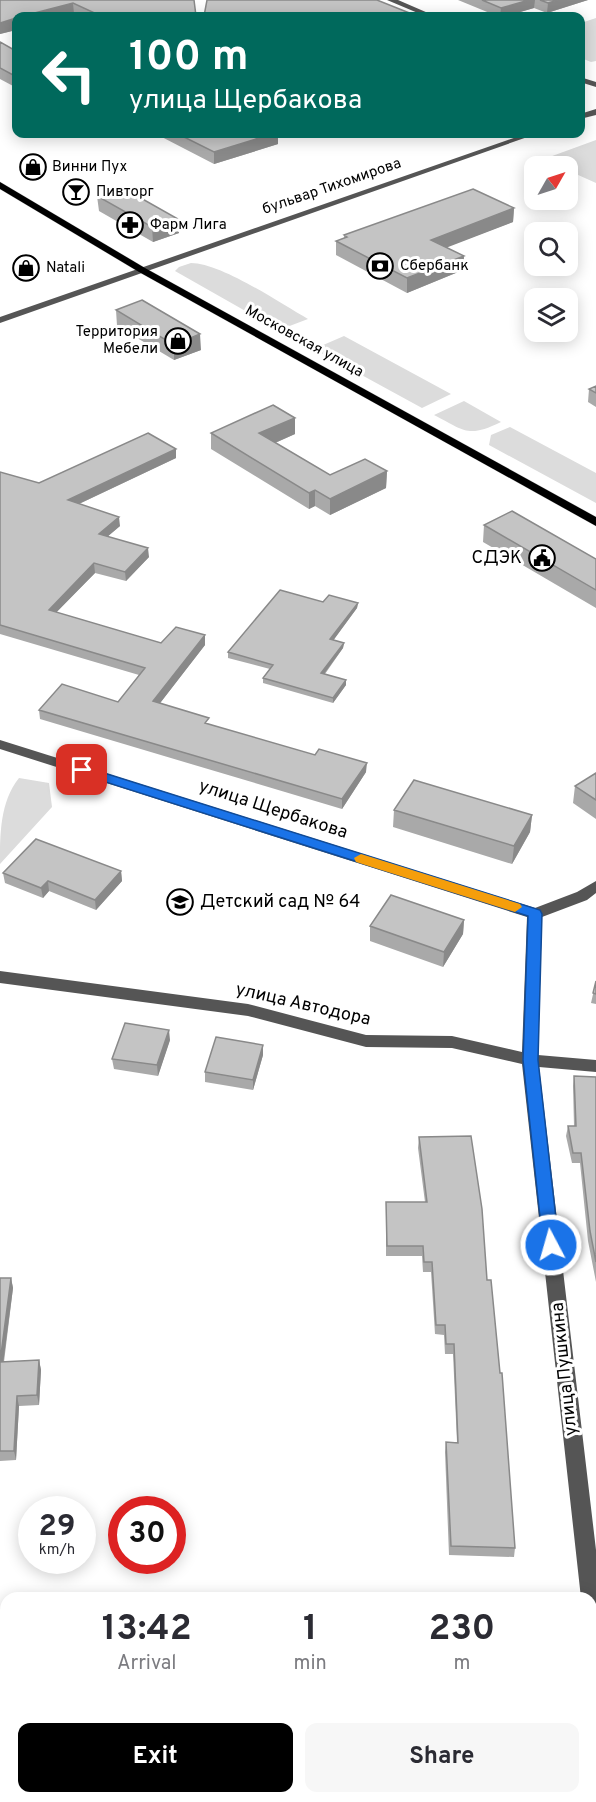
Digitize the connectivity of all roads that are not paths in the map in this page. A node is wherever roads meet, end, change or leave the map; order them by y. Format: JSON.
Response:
{"nodes":[{"id":1,"x":391,"y":0,"type":"edge"},
{"id":2,"x":421,"y":12,"type":"edge"},
{"id":3,"x":521,"y":138,"type":"edge"},
{"id":4,"x":0,"y":185,"type":"edge"},
{"id":5,"x":142,"y":270,"type":"junction"},
{"id":6,"x":0,"y":320,"type":"edge"},
{"id":7,"x":596,"y":522,"type":"edge"},
{"id":8,"x":2,"y":748,"type":"edge"},
{"id":9,"x":596,"y":886,"type":"edge"},
{"id":10,"x":535,"y":914,"type":"junction"},
{"id":11,"x":0,"y":977,"type":"edge"},
{"id":12,"x":530,"y":1060,"type":"junction"},
{"id":13,"x":596,"y":1066,"type":"edge"},
{"id":14,"x":591,"y":1592,"type":"edge"}],
"edges":[{"from":1,"to":2,"type":"street"},
{"from":3,"to":5,"type":"street","name":"бульвар Тихомирова"},
{"from":4,"to":5,"type":"main road","name":"Московская улица"},
{"from":5,"to":6,"type":"street","name":"бульвар Тихомирова"},
{"from":5,"to":7,"type":"main road","name":"Московская улица"},
{"from":8,"to":10,"type":"street","name":"улица Щербакова"},
{"from":9,"to":10,"type":"street"},
{"from":10,"to":12,"type":"street","name":"улица Пушкина"},
{"from":11,"to":12,"type":"street","name":"улица Автодора"},
{"from":12,"to":13,"type":"street","name":"улица Автодора"},
{"from":12,"to":14,"type":"street","name":"улица Пушкина"}]}
